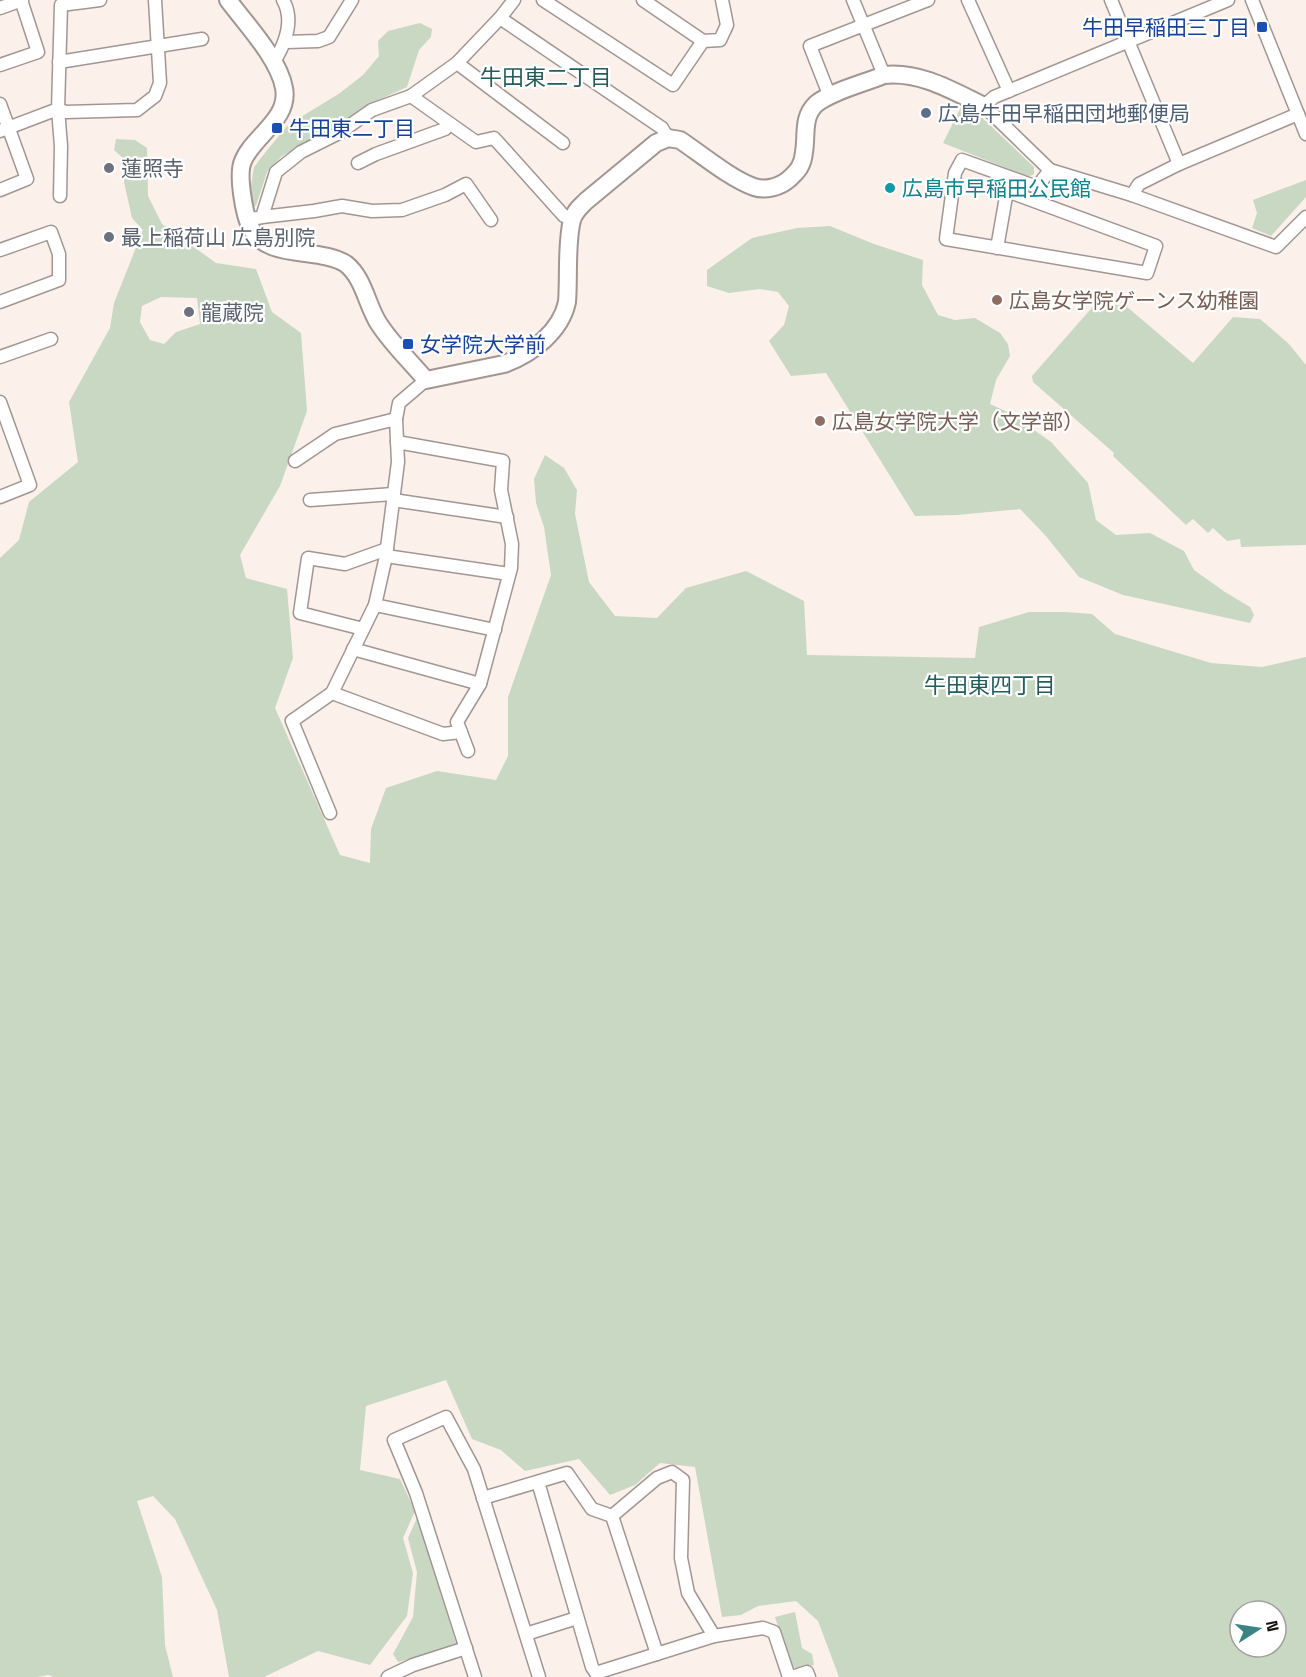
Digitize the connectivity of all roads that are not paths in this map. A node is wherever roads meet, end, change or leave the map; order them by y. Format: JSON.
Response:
{"nodes":[{"id":1,"x":22,"y":0,"type":"edge"},
{"id":2,"x":100,"y":0,"type":"edge"},
{"id":3,"x":155,"y":0,"type":"edge"},
{"id":4,"x":228,"y":0,"type":"edge"},
{"id":5,"x":283,"y":0,"type":"edge"},
{"id":6,"x":352,"y":0,"type":"edge"},
{"id":7,"x":514,"y":0,"type":"edge"},
{"id":8,"x":543,"y":0,"type":"edge"},
{"id":9,"x":643,"y":0,"type":"edge"},
{"id":10,"x":722,"y":0,"type":"edge"},
{"id":11,"x":854,"y":0,"type":"edge"},
{"id":12,"x":928,"y":0,"type":"edge"},
{"id":13,"x":968,"y":0,"type":"edge"},
{"id":14,"x":1111,"y":0,"type":"edge"},
{"id":15,"x":1228,"y":0,"type":"edge"},
{"id":16,"x":1252,"y":0,"type":"edge"},
{"id":17,"x":60,"y":2,"type":"edge"},
{"id":18,"x":0,"y":8,"type":"edge"},
{"id":19,"x":500,"y":18,"type":"junction"},
{"id":20,"x":864,"y":25,"type":"junction"},
{"id":21,"x":202,"y":39,"type":"dead end"},
{"id":22,"x":703,"y":41,"type":"junction"},
{"id":23,"x":1128,"y":41,"type":"junction"},
{"id":24,"x":286,"y":42,"type":"junction"},
{"id":25,"x":159,"y":46,"type":"junction"},
{"id":26,"x":59,"y":62,"type":"junction"},
{"id":27,"x":274,"y":62,"type":"junction"},
{"id":28,"x":457,"y":63,"type":"junction"},
{"id":29,"x":0,"y":65,"type":"edge"},
{"id":30,"x":884,"y":75,"type":"junction"},
{"id":31,"x":1009,"y":91,"type":"junction"},
{"id":32,"x":411,"y":96,"type":"junction"},
{"id":33,"x":830,"y":97,"type":"junction"},
{"id":34,"x":0,"y":104,"type":"edge"},
{"id":35,"x":984,"y":106,"type":"junction"},
{"id":36,"x":58,"y":109,"type":"junction"},
{"id":37,"x":1298,"y":114,"type":"junction"},
{"id":38,"x":449,"y":124,"type":"junction"},
{"id":39,"x":4,"y":130,"type":"edge"},
{"id":40,"x":1306,"y":134,"type":"edge"},
{"id":41,"x":668,"y":138,"type":"junction"},
{"id":42,"x":563,"y":143,"type":"dead end"},
{"id":43,"x":358,"y":163,"type":"dead end"},
{"id":44,"x":1179,"y":164,"type":"junction"},
{"id":45,"x":1050,"y":170,"type":"junction"},
{"id":46,"x":0,"y":190,"type":"edge"},
{"id":47,"x":1132,"y":195,"type":"junction"},
{"id":48,"x":60,"y":196,"type":"dead end"},
{"id":49,"x":1306,"y":217,"type":"edge"},
{"id":50,"x":255,"y":218,"type":"junction"},
{"id":51,"x":572,"y":219,"type":"junction"},
{"id":52,"x":491,"y":220,"type":"dead end"},
{"id":53,"x":997,"y":248,"type":"junction"},
{"id":54,"x":0,"y":250,"type":"edge"},
{"id":55,"x":0,"y":302,"type":"edge"},
{"id":56,"x":51,"y":339,"type":"dead end"},
{"id":57,"x":0,"y":357,"type":"edge"},
{"id":58,"x":426,"y":380,"type":"junction"},
{"id":59,"x":0,"y":402,"type":"edge"},
{"id":60,"x":396,"y":419,"type":"junction"},
{"id":61,"x":397,"y":442,"type":"junction"},
{"id":62,"x":295,"y":461,"type":"dead end"},
{"id":63,"x":0,"y":497,"type":"edge"},
{"id":64,"x":393,"y":497,"type":"junction"},
{"id":65,"x":310,"y":500,"type":"dead end"},
{"id":66,"x":507,"y":517,"type":"junction"},
{"id":67,"x":386,"y":552,"type":"junction"},
{"id":68,"x":509,"y":574,"type":"junction"},
{"id":69,"x":375,"y":605,"type":"junction"},
{"id":70,"x":363,"y":629,"type":"junction"},
{"id":71,"x":495,"y":630,"type":"junction"},
{"id":72,"x":353,"y":649,"type":"junction"},
{"id":73,"x":480,"y":684,"type":"junction"},
{"id":74,"x":332,"y":693,"type":"junction"},
{"id":75,"x":461,"y":732,"type":"junction"},
{"id":76,"x":468,"y":751,"type":"dead end"},
{"id":77,"x":330,"y":813,"type":"dead end"},
{"id":78,"x":538,"y":1482,"type":"junction"},
{"id":79,"x":483,"y":1498,"type":"junction"},
{"id":80,"x":612,"y":1516,"type":"junction"},
{"id":81,"x":578,"y":1618,"type":"junction"},
{"id":82,"x":526,"y":1634,"type":"junction"},
{"id":83,"x":714,"y":1636,"type":"junction"},
{"id":84,"x":466,"y":1648,"type":"junction"},
{"id":85,"x":657,"y":1654,"type":"junction"},
{"id":86,"x":388,"y":1677,"type":"edge"},
{"id":87,"x":475,"y":1677,"type":"edge"},
{"id":88,"x":539,"y":1677,"type":"edge"},
{"id":89,"x":790,"y":1677,"type":"edge"},
{"id":90,"x":809,"y":1677,"type":"edge"}],
"edges":[{"from":1,"to":18,"type":"street"},
{"from":1,"to":29,"type":"street"},
{"from":2,"to":17,"type":"street"},
{"from":3,"to":25,"type":"street"},
{"from":4,"to":27,"type":"street"},
{"from":5,"to":24,"type":"street"},
{"from":6,"to":24,"type":"street"},
{"from":7,"to":19,"type":"street"},
{"from":8,"to":22,"type":"street"},
{"from":9,"to":22,"type":"street"},
{"from":10,"to":22,"type":"street"},
{"from":11,"to":20,"type":"street"},
{"from":12,"to":20,"type":"street"},
{"from":13,"to":31,"type":"street"},
{"from":14,"to":23,"type":"street"},
{"from":15,"to":23,"type":"street"},
{"from":16,"to":37,"type":"street"},
{"from":17,"to":26,"type":"street"},
{"from":19,"to":28,"type":"street"},
{"from":19,"to":41,"type":"street"},
{"from":20,"to":30,"type":"street"},
{"from":20,"to":33,"type":"street"},
{"from":21,"to":25,"type":"street"},
{"from":23,"to":31,"type":"street"},
{"from":23,"to":44,"type":"street"},
{"from":24,"to":27,"type":"street"},
{"from":25,"to":26,"type":"street"},
{"from":25,"to":36,"type":"street"},
{"from":26,"to":36,"type":"street"},
{"from":27,"to":50,"type":"street"},
{"from":28,"to":32,"type":"street"},
{"from":28,"to":42,"type":"street"},
{"from":30,"to":33,"type":"street"},
{"from":30,"to":35,"type":"street"},
{"from":31,"to":35,"type":"street"},
{"from":32,"to":38,"type":"street"},
{"from":32,"to":50,"type":"street"},
{"from":33,"to":41,"type":"street"},
{"from":34,"to":39,"type":"street"},
{"from":35,"to":45,"type":"street"},
{"from":36,"to":39,"type":"street"},
{"from":36,"to":48,"type":"street"},
{"from":37,"to":40,"type":"street"},
{"from":37,"to":44,"type":"street"},
{"from":38,"to":43,"type":"street"},
{"from":38,"to":51,"type":"street"},
{"from":39,"to":46,"type":"street"},
{"from":41,"to":51,"type":"street"},
{"from":44,"to":47,"type":"street"},
{"from":45,"to":47,"type":"street"},
{"from":45,"to":53,"type":"street"},
{"from":47,"to":49,"type":"street"},
{"from":50,"to":52,"type":"street"},
{"from":50,"to":58,"type":"street"},
{"from":51,"to":58,"type":"street"},
{"from":53,"to":53,"type":"street"},
{"from":54,"to":55,"type":"street"},
{"from":56,"to":57,"type":"street"},
{"from":58,"to":60,"type":"street"},
{"from":59,"to":63,"type":"street"},
{"from":60,"to":61,"type":"street"},
{"from":60,"to":62,"type":"street"},
{"from":61,"to":64,"type":"street"},
{"from":61,"to":66,"type":"street"},
{"from":64,"to":65,"type":"street"},
{"from":64,"to":66,"type":"street"},
{"from":64,"to":67,"type":"street"},
{"from":66,"to":68,"type":"street"},
{"from":67,"to":68,"type":"street"},
{"from":67,"to":69,"type":"street"},
{"from":67,"to":70,"type":"street"},
{"from":68,"to":71,"type":"street"},
{"from":69,"to":70,"type":"street"},
{"from":69,"to":71,"type":"street"},
{"from":70,"to":72,"type":"street"},
{"from":71,"to":73,"type":"street"},
{"from":72,"to":73,"type":"street"},
{"from":72,"to":74,"type":"street"},
{"from":73,"to":75,"type":"street"},
{"from":74,"to":75,"type":"street"},
{"from":74,"to":77,"type":"street"},
{"from":75,"to":76,"type":"street"},
{"from":78,"to":79,"type":"street"},
{"from":78,"to":80,"type":"street"},
{"from":78,"to":81,"type":"street"},
{"from":79,"to":82,"type":"street"},
{"from":79,"to":84,"type":"street"},
{"from":80,"to":83,"type":"street"},
{"from":80,"to":85,"type":"street"},
{"from":81,"to":82,"type":"street"},
{"from":81,"to":85,"type":"street"},
{"from":82,"to":88,"type":"street"},
{"from":83,"to":85,"type":"street"},
{"from":83,"to":89,"type":"street"},
{"from":84,"to":86,"type":"street"},
{"from":84,"to":87,"type":"street"},
{"from":89,"to":90,"type":"street"}]}
